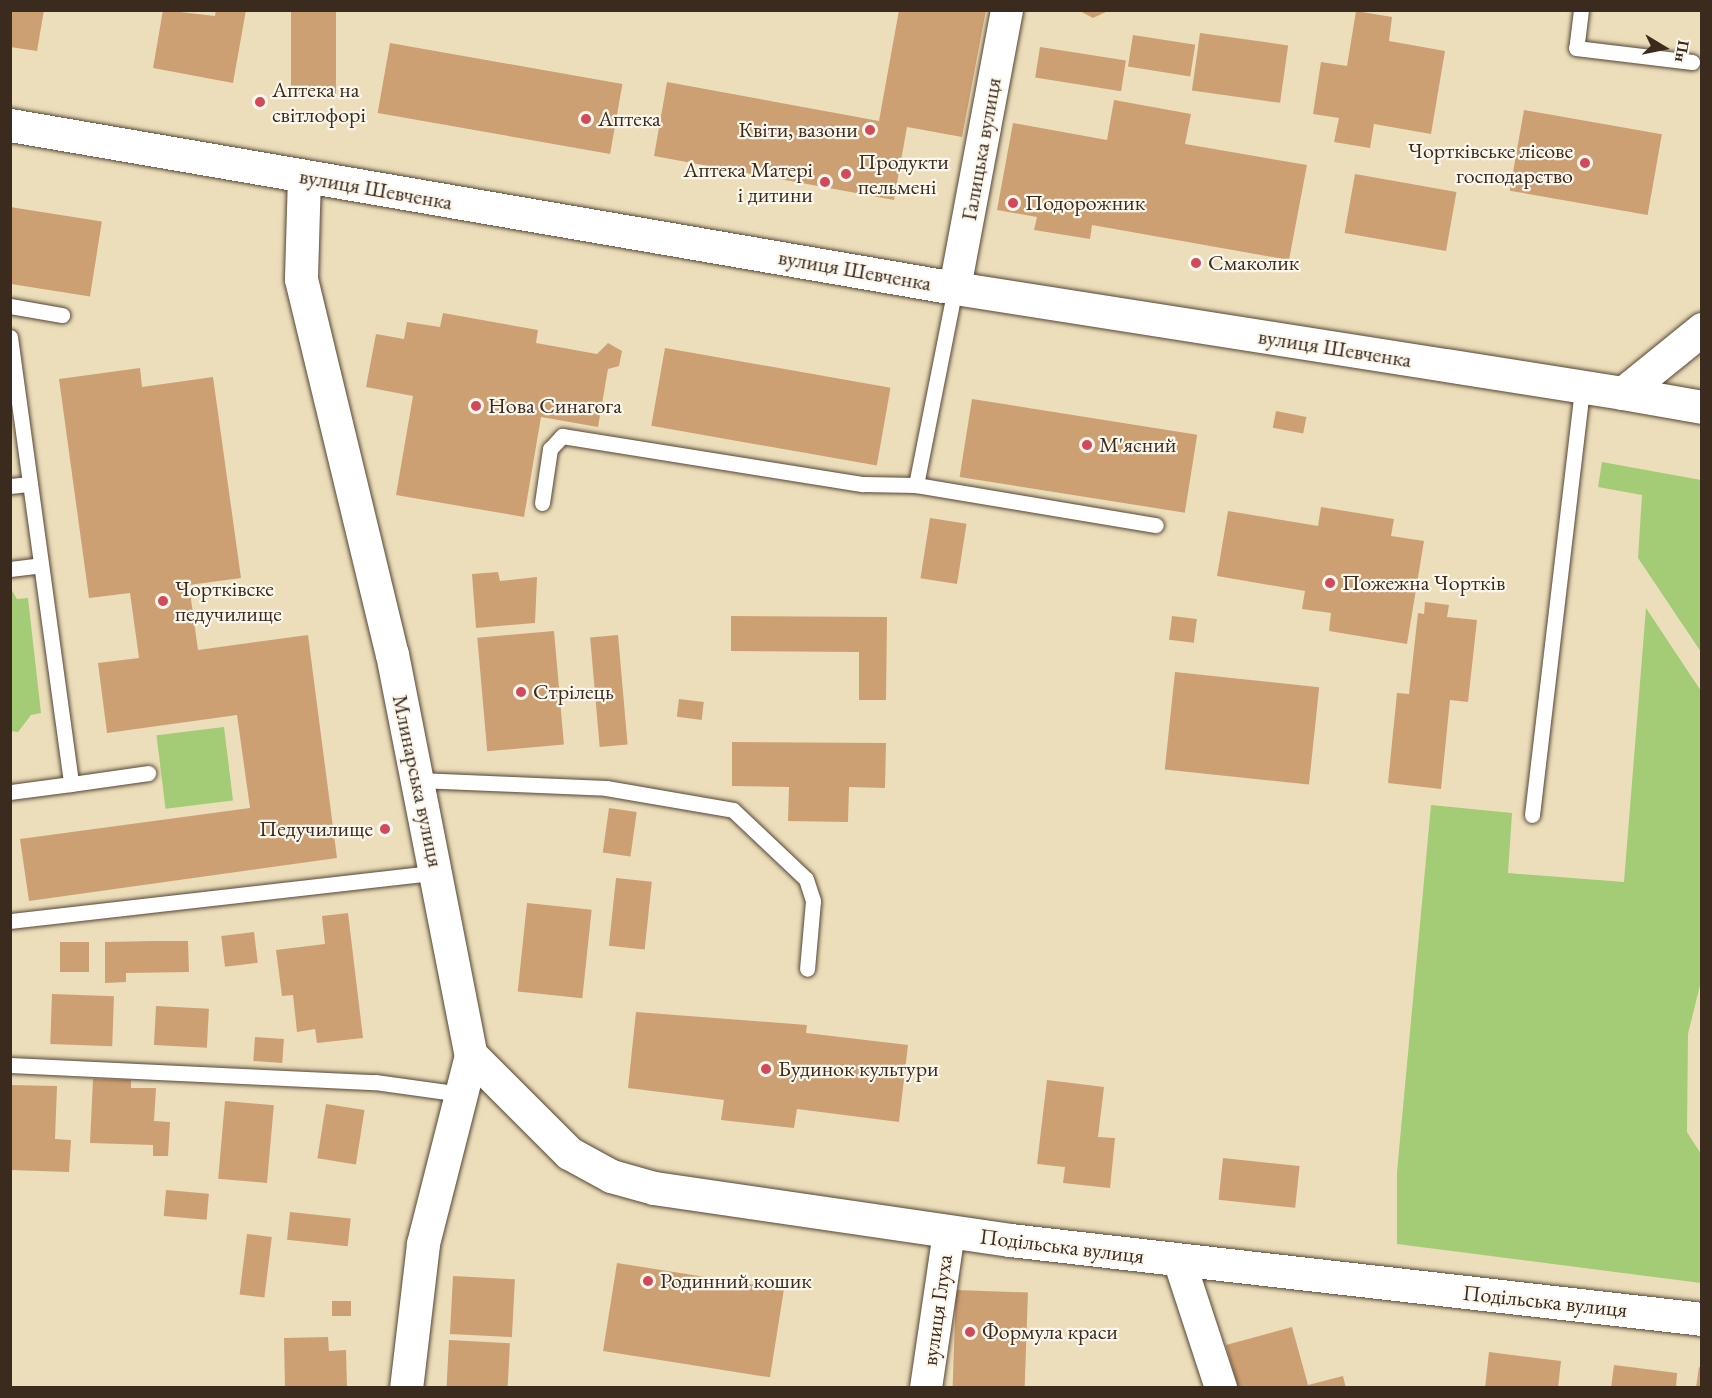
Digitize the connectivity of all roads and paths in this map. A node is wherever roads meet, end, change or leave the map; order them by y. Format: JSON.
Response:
{"nodes":[{"id":1,"x":1007,"y":10,"type":"edge"},
{"id":2,"x":1581,"y":10,"type":"edge"},
{"id":3,"x":1692,"y":62,"type":"dead end"},
{"id":4,"x":10,"y":125,"type":"edge"},
{"id":5,"x":304,"y":176,"type":"junction"},
{"id":6,"x":955,"y":288,"type":"junction"},
{"id":7,"x":10,"y":306,"type":"edge"},
{"id":8,"x":62,"y":315,"type":"dead end"},
{"id":9,"x":1701,"y":329,"type":"edge"},
{"id":10,"x":10,"y":337,"type":"edge"},
{"id":11,"x":1582,"y":387,"type":"junction"},
{"id":12,"x":1623,"y":393,"type":"junction"},
{"id":13,"x":1701,"y":407,"type":"edge"},
{"id":14,"x":30,"y":484,"type":"junction"},
{"id":15,"x":916,"y":485,"type":"junction"},
{"id":16,"x":10,"y":486,"type":"edge"},
{"id":17,"x":542,"y":503,"type":"dead end"},
{"id":18,"x":1156,"y":525,"type":"dead end"},
{"id":19,"x":41,"y":565,"type":"junction"},
{"id":20,"x":10,"y":569,"type":"edge"},
{"id":21,"x":148,"y":773,"type":"dead end"},
{"id":22,"x":418,"y":780,"type":"junction"},
{"id":23,"x":70,"y":784,"type":"junction"},
{"id":24,"x":10,"y":792,"type":"edge"},
{"id":25,"x":1532,"y":815,"type":"dead end"},
{"id":26,"x":437,"y":872,"type":"junction"},
{"id":27,"x":10,"y":921,"type":"edge"},
{"id":28,"x":807,"y":969,"type":"dead end"},
{"id":29,"x":471,"y":1055,"type":"junction"},
{"id":30,"x":10,"y":1065,"type":"edge"},
{"id":31,"x":461,"y":1094,"type":"junction"},
{"id":32,"x":949,"y":1232,"type":"junction"},
{"id":33,"x":1179,"y":1260,"type":"junction"},
{"id":34,"x":1701,"y":1319,"type":"edge"},
{"id":35,"x":406,"y":1388,"type":"edge"},
{"id":36,"x":926,"y":1388,"type":"edge"},
{"id":37,"x":1221,"y":1388,"type":"edge"}],
"edges":[{"from":1,"to":6,"type":"street","name":"Галицька вулиця"},
{"from":2,"to":3,"type":"lane"},
{"from":4,"to":5,"type":"street","name":"вулиця Шевченка"},
{"from":5,"to":6,"type":"street","name":"вулиця Шевченка"},
{"from":5,"to":22,"type":"street","name":"Млинарська вулиця"},
{"from":6,"to":11,"type":"street","name":"вулиця Шевченка"},
{"from":6,"to":15,"type":"lane"},
{"from":7,"to":8,"type":"lane"},
{"from":9,"to":12,"type":"street"},
{"from":10,"to":14,"type":"lane"},
{"from":11,"to":12,"type":"street","name":"вулиця Шевченка"},
{"from":11,"to":25,"type":"lane"},
{"from":12,"to":13,"type":"street","name":"вулиця Шевченка"},
{"from":14,"to":16,"type":"lane"},
{"from":14,"to":19,"type":"lane"},
{"from":15,"to":17,"type":"lane"},
{"from":15,"to":18,"type":"lane"},
{"from":19,"to":20,"type":"lane"},
{"from":19,"to":23,"type":"lane"},
{"from":21,"to":23,"type":"lane"},
{"from":22,"to":26,"type":"street","name":"Млинарська вулиця"},
{"from":22,"to":28,"type":"lane"},
{"from":23,"to":24,"type":"lane"},
{"from":26,"to":27,"type":"lane"},
{"from":26,"to":29,"type":"street","name":"Млинарська вулиця"},
{"from":29,"to":31,"type":"street","name":"Млинарська вулиця"},
{"from":29,"to":32,"type":"street","name":"Подільська вулиця"},
{"from":30,"to":31,"type":"lane"},
{"from":31,"to":35,"type":"street","name":"Млинарська вулиця"},
{"from":32,"to":33,"type":"street","name":"Подільська вулиця"},
{"from":32,"to":36,"type":"street","name":"вулиця Глуха"},
{"from":33,"to":34,"type":"street","name":"Подільська вулиця"},
{"from":33,"to":37,"type":"street"}]}
